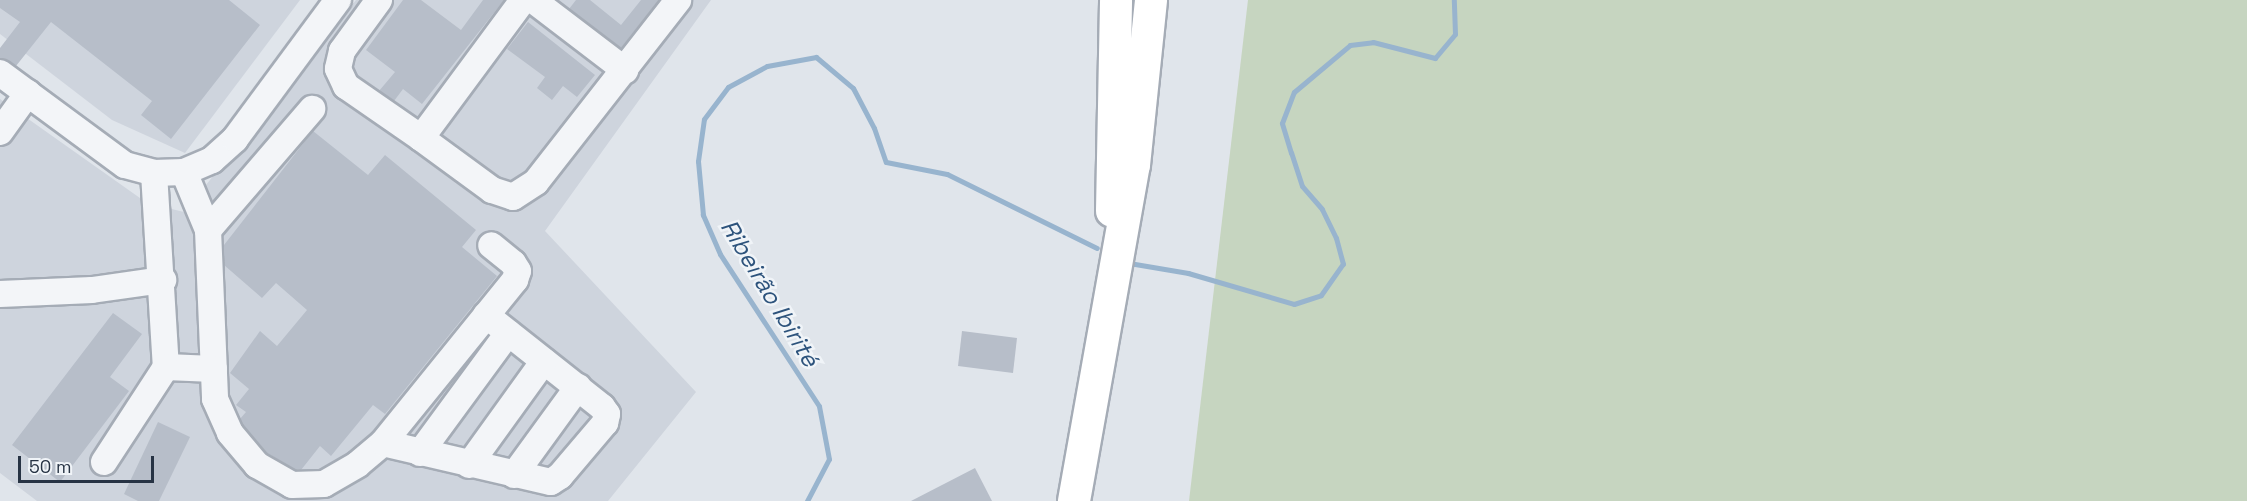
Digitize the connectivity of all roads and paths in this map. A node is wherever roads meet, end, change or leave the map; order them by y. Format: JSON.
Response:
{"nodes":[{"id":1,"x":338,"y":0,"type":"edge"},
{"id":2,"x":379,"y":0,"type":"edge"},
{"id":3,"x":522,"y":0,"type":"edge"},
{"id":4,"x":533,"y":0,"type":"edge"},
{"id":5,"x":678,"y":0,"type":"edge"},
{"id":6,"x":1151,"y":0,"type":"edge"},
{"id":7,"x":1119,"y":1,"type":"edge"},
{"id":8,"x":625,"y":70,"type":"junction"},
{"id":9,"x":0,"y":73,"type":"edge"},
{"id":10,"x":28,"y":93,"type":"junction"},
{"id":11,"x":312,"y":109,"type":"dead end"},
{"id":12,"x":0,"y":132,"type":"edge"},
{"id":13,"x":421,"y":138,"type":"junction"},
{"id":14,"x":184,"y":172,"type":"junction"},
{"id":15,"x":154,"y":174,"type":"junction"},
{"id":16,"x":208,"y":230,"type":"junction"},
{"id":17,"x":491,"y":245,"type":"dead end"},
{"id":18,"x":1114,"y":263,"type":"junction"},
{"id":19,"x":163,"y":280,"type":"junction"},
{"id":20,"x":0,"y":294,"type":"edge"},
{"id":21,"x":486,"y":315,"type":"junction"},
{"id":22,"x":508,"y":333,"type":"junction"},
{"id":23,"x":544,"y":361,"type":"junction"},
{"id":24,"x":166,"y":367,"type":"junction"},
{"id":25,"x":214,"y":369,"type":"junction"},
{"id":26,"x":578,"y":387,"type":"junction"},
{"id":27,"x":383,"y":443,"type":"junction"},
{"id":28,"x":420,"y":453,"type":"junction"},
{"id":29,"x":104,"y":462,"type":"dead end"},
{"id":30,"x":469,"y":465,"type":"junction"},
{"id":31,"x":514,"y":475,"type":"junction"},
{"id":32,"x":1074,"y":501,"type":"edge"}],
"edges":[{"from":1,"to":14,"type":"street"},
{"from":2,"to":13,"type":"street"},
{"from":3,"to":13,"type":"street"},
{"from":4,"to":8,"type":"street"},
{"from":5,"to":8,"type":"street"},
{"from":6,"to":18,"type":"main road"},
{"from":7,"to":18,"type":"main road"},
{"from":8,"to":13,"type":"street"},
{"from":9,"to":10,"type":"street"},
{"from":10,"to":12,"type":"street"},
{"from":10,"to":15,"type":"street"},
{"from":11,"to":16,"type":"street"},
{"from":14,"to":15,"type":"street"},
{"from":14,"to":16,"type":"street"},
{"from":15,"to":19,"type":"street"},
{"from":16,"to":25,"type":"street"},
{"from":17,"to":21,"type":"street"},
{"from":18,"to":32,"type":"main road"},
{"from":19,"to":20,"type":"street"},
{"from":19,"to":24,"type":"street"},
{"from":21,"to":22,"type":"street"},
{"from":21,"to":27,"type":"street"},
{"from":22,"to":23,"type":"street"},
{"from":22,"to":28,"type":"street"},
{"from":23,"to":26,"type":"street"},
{"from":23,"to":30,"type":"street"},
{"from":24,"to":25,"type":"street"},
{"from":24,"to":29,"type":"street"},
{"from":25,"to":27,"type":"street"},
{"from":26,"to":31,"type":"street"},
{"from":26,"to":31,"type":"street"},
{"from":27,"to":28,"type":"street"},
{"from":28,"to":30,"type":"street"},
{"from":30,"to":31,"type":"street"}]}
